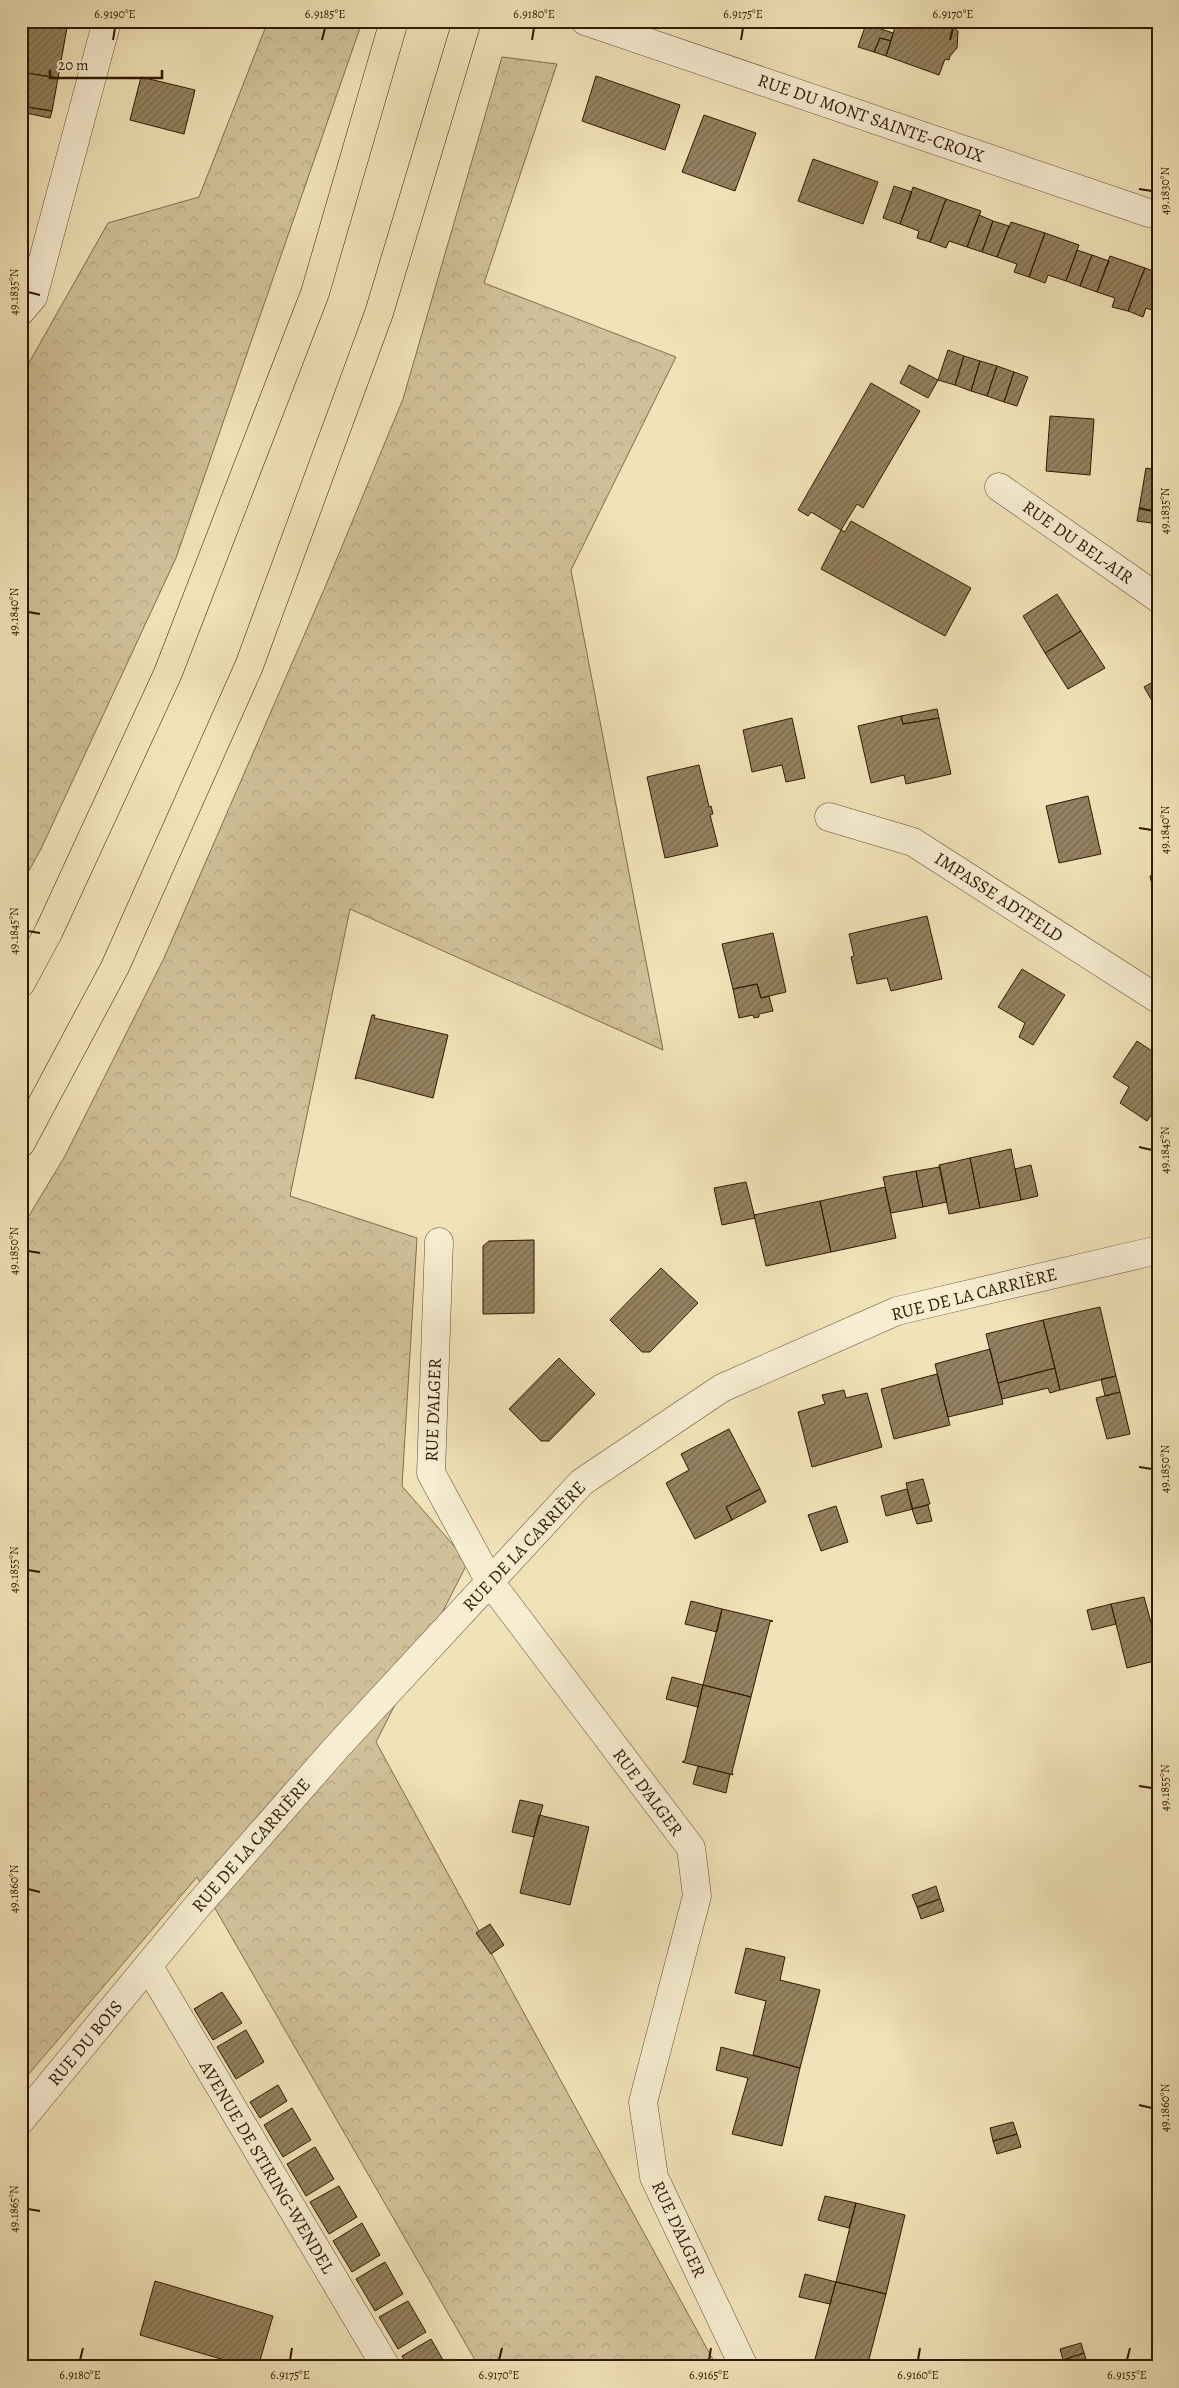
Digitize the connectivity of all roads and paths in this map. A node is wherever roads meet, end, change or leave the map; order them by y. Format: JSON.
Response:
{"nodes":[{"id":1,"x":107,"y":21,"type":"edge"},
{"id":2,"x":394,"y":21,"type":"edge"},
{"id":3,"x":467,"y":21,"type":"edge"},
{"id":4,"x":585,"y":21,"type":"edge"},
{"id":5,"x":1158,"y":212,"type":"edge"},
{"id":6,"x":21,"y":311,"type":"edge"},
{"id":7,"x":999,"y":487,"type":"dead end"},
{"id":8,"x":1158,"y":598,"type":"edge"},
{"id":9,"x":829,"y":817,"type":"dead end"},
{"id":10,"x":21,"y":984,"type":"edge"},
{"id":11,"x":1158,"y":998,"type":"edge"},
{"id":12,"x":21,"y":1143,"type":"edge"},
{"id":13,"x":439,"y":1242,"type":"dead end"},
{"id":14,"x":1158,"y":1250,"type":"edge"},
{"id":15,"x":490,"y":1582,"type":"junction"},
{"id":16,"x":149,"y":1966,"type":"junction"},
{"id":17,"x":21,"y":2120,"type":"edge"},
{"id":18,"x":386,"y":2367,"type":"edge"},
{"id":19,"x":744,"y":2367,"type":"edge"}],
"edges":[{"from":1,"to":6,"type":"street"},
{"from":2,"to":10,"type":"highway"},
{"from":3,"to":12,"type":"highway"},
{"from":4,"to":5,"type":"street","name":"RUE DU MONT SAINTE-CROIX"},
{"from":7,"to":8,"type":"street","name":"RUE DU BEL-AIR"},
{"from":9,"to":11,"type":"street","name":"IMPASSE ADTFELD"},
{"from":13,"to":15,"type":"street","name":"RUE D'ALGER"},
{"from":14,"to":15,"type":"street","name":"RUE DE LA CARRIÈRE"},
{"from":15,"to":16,"type":"street","name":"RUE DE LA CARRIÈRE"},
{"from":15,"to":19,"type":"street","name":"RUE D'ALGER"},
{"from":16,"to":17,"type":"street","name":"RUE DU BOIS"},
{"from":16,"to":18,"type":"street","name":"AVENUE DE STIRING-WENDEL"}]}
